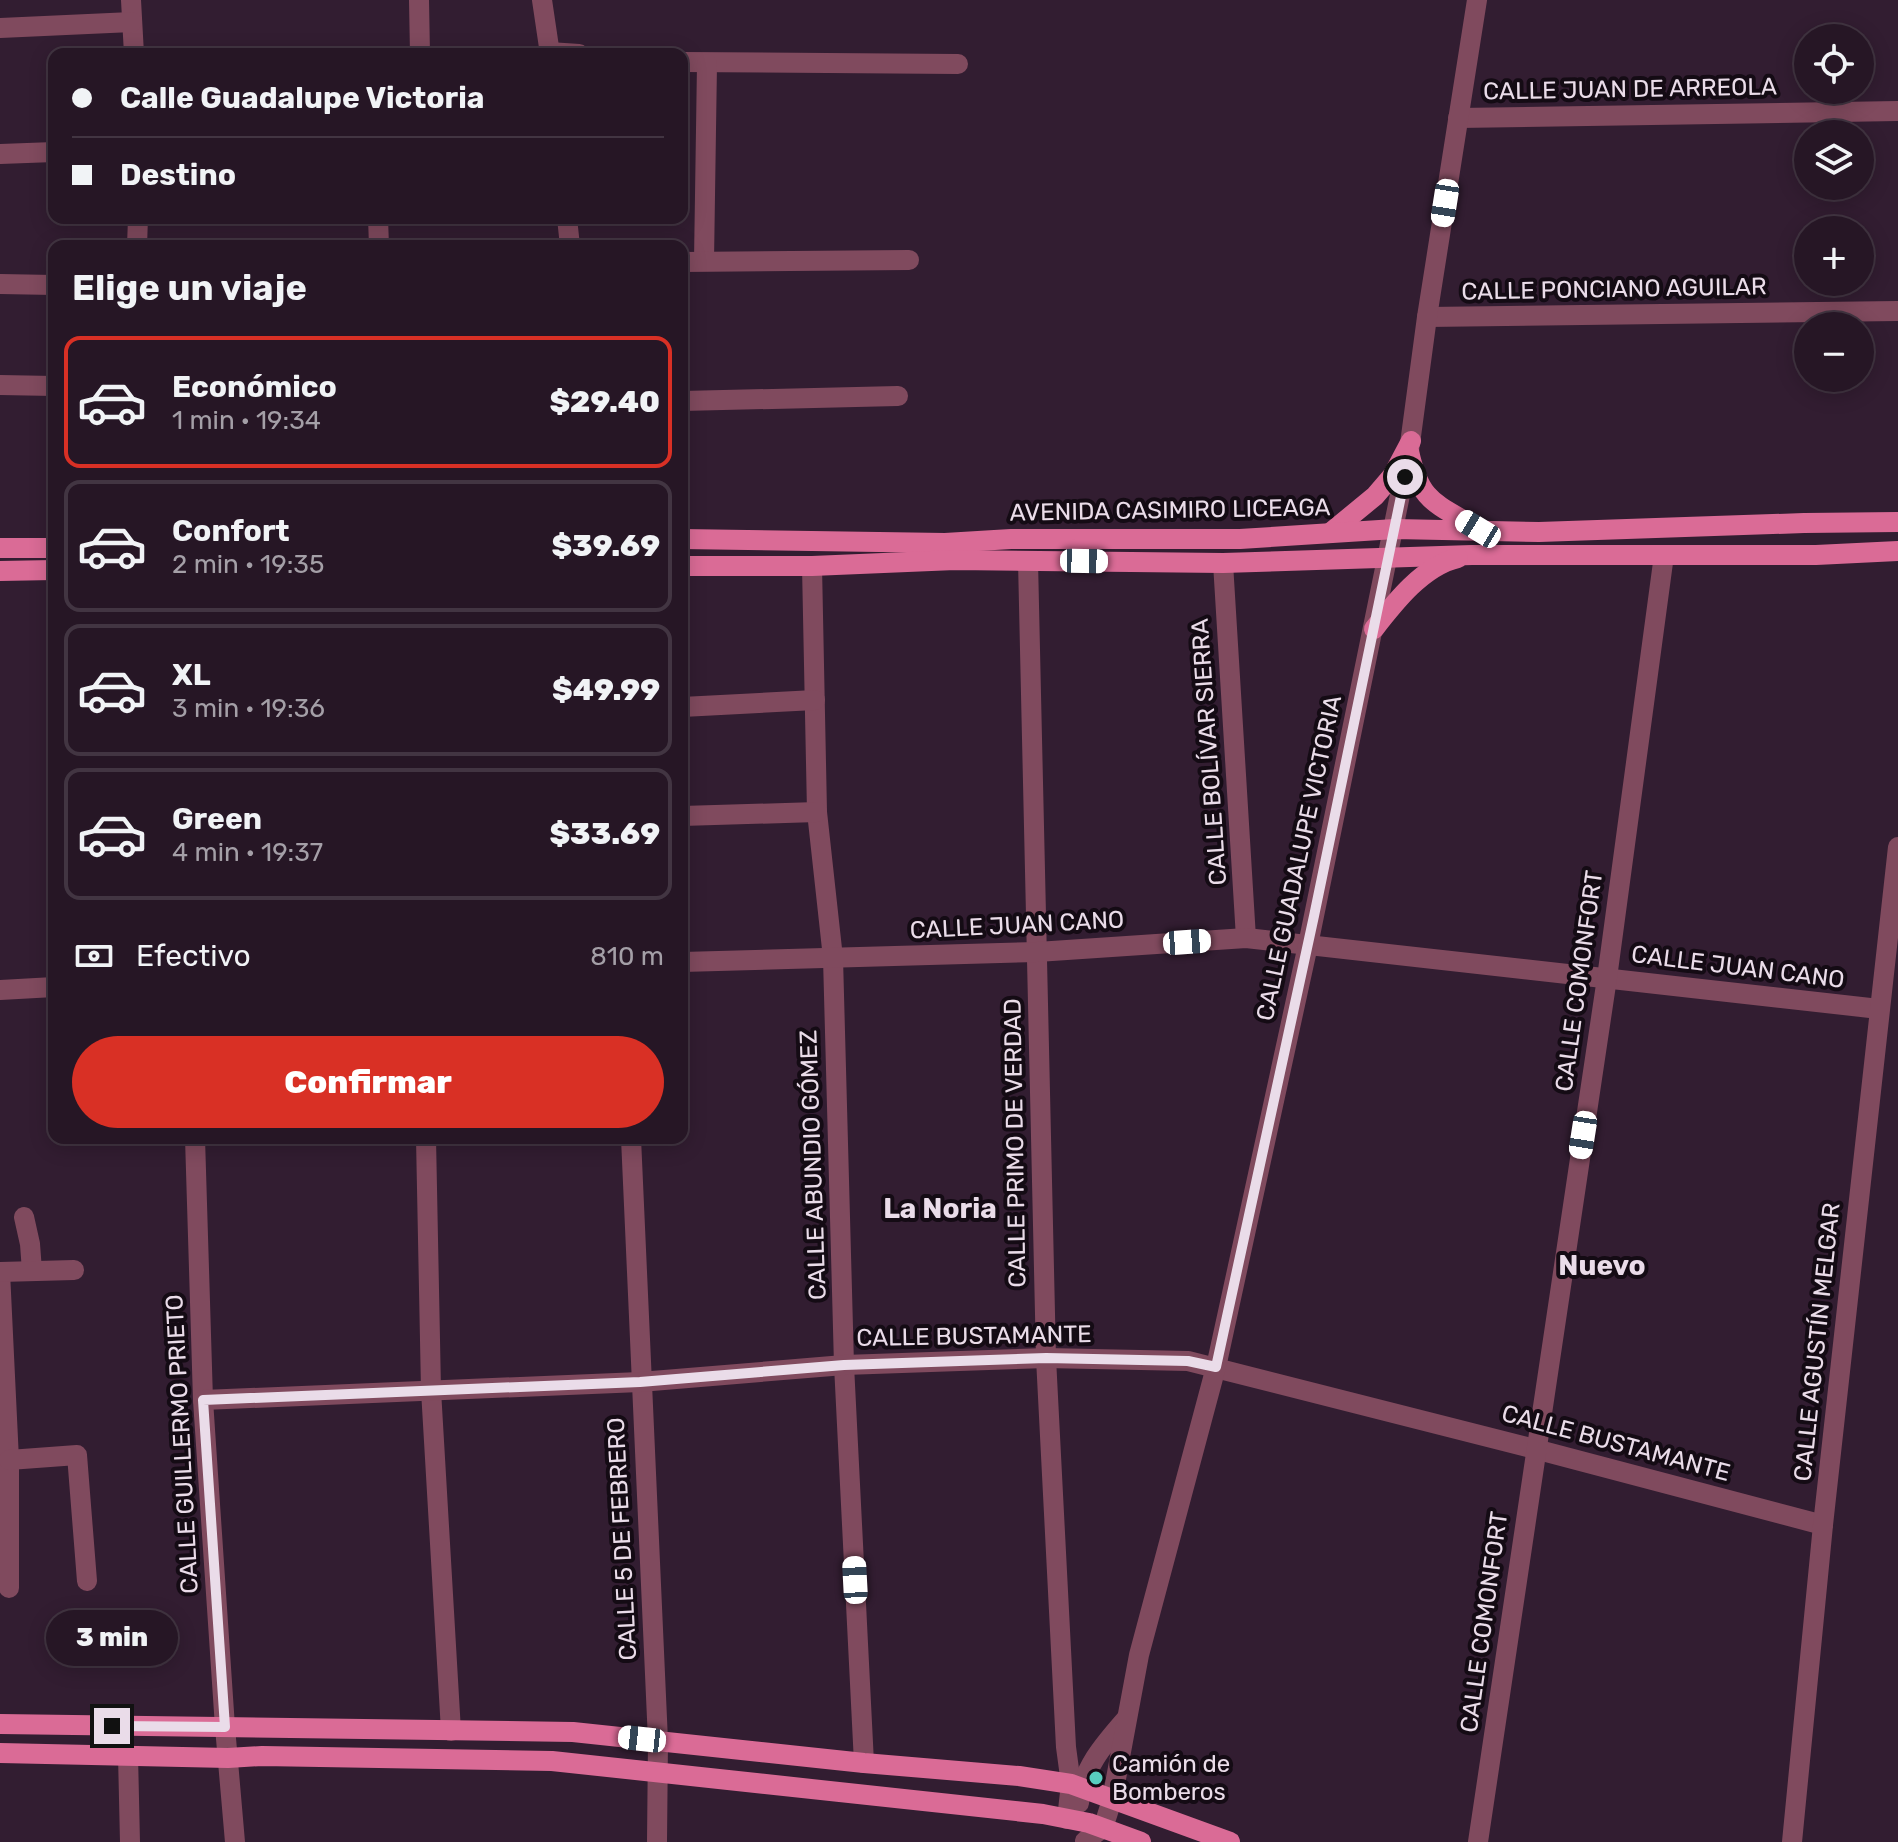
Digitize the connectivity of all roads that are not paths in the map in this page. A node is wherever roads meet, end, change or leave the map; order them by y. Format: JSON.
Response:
{"nodes":[{"id":1,"x":131,"y":0,"type":"edge"},
{"id":2,"x":419,"y":0,"type":"edge"},
{"id":3,"x":542,"y":0,"type":"edge"},
{"id":4,"x":1477,"y":0,"type":"edge"},
{"id":5,"x":132,"y":22,"type":"junction"},
{"id":6,"x":0,"y":28,"type":"edge"},
{"id":7,"x":134,"y":48,"type":"edge"},
{"id":8,"x":420,"y":48,"type":"edge"},
{"id":9,"x":548,"y":48,"type":"edge"},
{"id":10,"x":688,"y":62,"type":"edge"},
{"id":11,"x":707,"y":64,"type":"junction"},
{"id":12,"x":958,"y":64,"type":"dead end"},
{"id":13,"x":1898,"y":111,"type":"edge"},
{"id":14,"x":1458,"y":118,"type":"junction"},
{"id":15,"x":48,"y":152,"type":"edge"},
{"id":16,"x":0,"y":154,"type":"edge"},
{"id":17,"x":909,"y":260,"type":"dead end"},
{"id":18,"x":704,"y":261,"type":"junction"},
{"id":19,"x":688,"y":262,"type":"edge"},
{"id":20,"x":0,"y":284,"type":"edge"},
{"id":21,"x":48,"y":285,"type":"edge"},
{"id":22,"x":1898,"y":311,"type":"edge"},
{"id":23,"x":1427,"y":317,"type":"junction"},
{"id":24,"x":0,"y":385,"type":"edge"},
{"id":25,"x":48,"y":386,"type":"edge"},
{"id":26,"x":898,"y":396,"type":"dead end"},
{"id":27,"x":688,"y":401,"type":"edge"},
{"id":28,"x":1410,"y":446,"type":"junction"},
{"id":29,"x":1898,"y":522,"type":"edge"},
{"id":30,"x":1395,"y":529,"type":"junction"},
{"id":31,"x":1478,"y":529,"type":"junction"},
{"id":32,"x":1330,"y":533,"type":"junction"},
{"id":33,"x":688,"y":539,"type":"edge"},
{"id":34,"x":0,"y":548,"type":"edge"},
{"id":35,"x":48,"y":548,"type":"edge"},
{"id":36,"x":1898,"y":551,"type":"edge"},
{"id":37,"x":1472,"y":555,"type":"junction"},
{"id":38,"x":1664,"y":555,"type":"junction"},
{"id":39,"x":1389,"y":556,"type":"junction"},
{"id":40,"x":1028,"y":561,"type":"junction"},
{"id":41,"x":1223,"y":563,"type":"junction"},
{"id":42,"x":688,"y":566,"type":"edge"},
{"id":43,"x":812,"y":566,"type":"junction"},
{"id":44,"x":48,"y":570,"type":"edge"},
{"id":45,"x":0,"y":571,"type":"edge"},
{"id":46,"x":1374,"y":629,"type":"junction"},
{"id":47,"x":815,"y":700,"type":"junction"},
{"id":48,"x":688,"y":707,"type":"edge"},
{"id":49,"x":817,"y":812,"type":"junction"},
{"id":50,"x":688,"y":816,"type":"edge"},
{"id":51,"x":1898,"y":847,"type":"edge"},
{"id":52,"x":1246,"y":938,"type":"junction"},
{"id":53,"x":1308,"y":945,"type":"junction"},
{"id":54,"x":1037,"y":952,"type":"junction"},
{"id":55,"x":833,"y":958,"type":"junction"},
{"id":56,"x":688,"y":962,"type":"edge"},
{"id":57,"x":1607,"y":978,"type":"junction"},
{"id":58,"x":48,"y":987,"type":"edge"},
{"id":59,"x":0,"y":990,"type":"edge"},
{"id":60,"x":1879,"y":1009,"type":"junction"},
{"id":61,"x":195,"y":1144,"type":"edge"},
{"id":62,"x":426,"y":1144,"type":"edge"},
{"id":63,"x":631,"y":1144,"type":"edge"},
{"id":64,"x":24,"y":1217,"type":"dead end"},
{"id":65,"x":74,"y":1270,"type":"dead end"},
{"id":66,"x":32,"y":1271,"type":"junction"},
{"id":67,"x":0,"y":1272,"type":"edge"},
{"id":68,"x":1046,"y":1358,"type":"junction"},
{"id":69,"x":844,"y":1365,"type":"junction"},
{"id":70,"x":1216,"y":1367,"type":"junction"},
{"id":71,"x":640,"y":1382,"type":"junction"},
{"id":72,"x":431,"y":1390,"type":"junction"},
{"id":73,"x":203,"y":1400,"type":"junction"},
{"id":74,"x":1535,"y":1449,"type":"junction"},
{"id":75,"x":9,"y":1460,"type":"junction"},
{"id":76,"x":1823,"y":1525,"type":"junction"},
{"id":77,"x":87,"y":1581,"type":"dead end"},
{"id":78,"x":9,"y":1588,"type":"dead end"},
{"id":79,"x":1126,"y":1719,"type":"junction"},
{"id":80,"x":0,"y":1724,"type":"edge"},
{"id":81,"x":225,"y":1727,"type":"junction"},
{"id":82,"x":451,"y":1731,"type":"junction"},
{"id":83,"x":658,"y":1741,"type":"junction"},
{"id":84,"x":0,"y":1753,"type":"edge"},
{"id":85,"x":128,"y":1755,"type":"junction"},
{"id":86,"x":228,"y":1758,"type":"junction"},
{"id":87,"x":864,"y":1763,"type":"junction"},
{"id":88,"x":656,"y":1772,"type":"junction"},
{"id":89,"x":1076,"y":1786,"type":"junction"},
{"id":90,"x":1112,"y":1800,"type":"junction"},
{"id":91,"x":1103,"y":1828,"type":"junction"},
{"id":92,"x":1079,"y":1831,"type":"edge"},
{"id":93,"x":130,"y":1842,"type":"edge"},
{"id":94,"x":235,"y":1842,"type":"edge"},
{"id":95,"x":657,"y":1842,"type":"edge"},
{"id":96,"x":1141,"y":1842,"type":"edge"},
{"id":97,"x":1230,"y":1842,"type":"edge"},
{"id":98,"x":1478,"y":1842,"type":"edge"},
{"id":99,"x":1792,"y":1842,"type":"edge"}],
"edges":[{"from":1,"to":5,"type":"street"},
{"from":2,"to":8,"type":"street"},
{"from":3,"to":9,"type":"street"},
{"from":4,"to":14,"type":"street","name":"CALLE GUADALUPE VICTORIA"},
{"from":5,"to":6,"type":"street"},
{"from":5,"to":7,"type":"street"},
{"from":10,"to":11,"type":"street"},
{"from":11,"to":12,"type":"street"},
{"from":11,"to":18,"type":"street"},
{"from":13,"to":14,"type":"street","name":"CALLE JUAN DE ARREOLA"},
{"from":14,"to":23,"type":"street","name":"CALLE GUADALUPE VICTORIA"},
{"from":15,"to":16,"type":"street"},
{"from":17,"to":18,"type":"street"},
{"from":18,"to":19,"type":"street"},
{"from":20,"to":21,"type":"street"},
{"from":22,"to":23,"type":"street","name":"CALLE PONCIANO AGUILAR"},
{"from":23,"to":28,"type":"street","name":"CALLE GUADALUPE VICTORIA"},
{"from":24,"to":25,"type":"street"},
{"from":26,"to":27,"type":"street"},
{"from":28,"to":30,"type":"street","name":"CALLE GUADALUPE VICTORIA"},
{"from":28,"to":31,"type":"main road"},
{"from":28,"to":32,"type":"main road"},
{"from":29,"to":31,"type":"main road","name":"AVENIDA CASIMIRO LICEAGA"},
{"from":30,"to":31,"type":"main road","name":"AVENIDA CASIMIRO LICEAGA"},
{"from":30,"to":32,"type":"main road","name":"AVENIDA CASIMIRO LICEAGA"},
{"from":30,"to":39,"type":"street","name":"CALLE GUADALUPE VICTORIA"},
{"from":32,"to":33,"type":"main road","name":"AVENIDA CASIMIRO LICEAGA"},
{"from":34,"to":35,"type":"main road"},
{"from":36,"to":38,"type":"main road","name":"AVENIDA CASIMIRO LICEAGA"},
{"from":37,"to":38,"type":"main road","name":"AVENIDA CASIMIRO LICEAGA"},
{"from":37,"to":39,"type":"main road","name":"AVENIDA CASIMIRO LICEAGA"},
{"from":37,"to":46,"type":"main road"},
{"from":38,"to":57,"type":"street","name":"CALLE COMONFORT"},
{"from":39,"to":41,"type":"main road","name":"AVENIDA CASIMIRO LICEAGA"},
{"from":39,"to":46,"type":"street","name":"CALLE GUADALUPE VICTORIA"},
{"from":40,"to":41,"type":"main road","name":"AVENIDA CASIMIRO LICEAGA"},
{"from":40,"to":43,"type":"main road","name":"AVENIDA CASIMIRO LICEAGA"},
{"from":40,"to":54,"type":"street","name":"CALLE PRIMO DE VERDAD"},
{"from":41,"to":52,"type":"street","name":"CALLE BOLÍVAR SIERRA"},
{"from":42,"to":43,"type":"main road","name":"AVENIDA CASIMIRO LICEAGA"},
{"from":43,"to":47,"type":"street","name":"CALLE ABUNDIO GÓMEZ"},
{"from":44,"to":45,"type":"main road"},
{"from":46,"to":53,"type":"street","name":"CALLE GUADALUPE VICTORIA"},
{"from":47,"to":48,"type":"street"},
{"from":47,"to":49,"type":"street","name":"CALLE ABUNDIO GÓMEZ"},
{"from":49,"to":50,"type":"street"},
{"from":49,"to":55,"type":"street","name":"CALLE ABUNDIO GÓMEZ"},
{"from":51,"to":60,"type":"street","name":"CALLE AGUSTÍN MELGAR"},
{"from":52,"to":53,"type":"street","name":"CALLE JUAN CANO"},
{"from":52,"to":54,"type":"street","name":"CALLE JUAN CANO"},
{"from":53,"to":57,"type":"street","name":"CALLE JUAN CANO"},
{"from":53,"to":70,"type":"street","name":"CALLE GUADALUPE VICTORIA"},
{"from":54,"to":55,"type":"street","name":"CALLE JUAN CANO"},
{"from":54,"to":68,"type":"street","name":"CALLE PRIMO DE VERDAD"},
{"from":55,"to":56,"type":"street","name":"CALLE JUAN CANO"},
{"from":55,"to":69,"type":"street","name":"CALLE ABUNDIO GÓMEZ"},
{"from":57,"to":60,"type":"street","name":"CALLE JUAN CANO"},
{"from":57,"to":74,"type":"street","name":"CALLE COMONFORT"},
{"from":58,"to":59,"type":"street"},
{"from":60,"to":76,"type":"street","name":"CALLE AGUSTÍN MELGAR"},
{"from":61,"to":73,"type":"street","name":"CALLE GUILLERMO PRIETO"},
{"from":62,"to":72,"type":"street"},
{"from":63,"to":71,"type":"street","name":"CALLE 5 DE FEBRERO"},
{"from":64,"to":66,"type":"street"},
{"from":65,"to":66,"type":"street"},
{"from":66,"to":67,"type":"street"},
{"from":67,"to":75,"type":"street"},
{"from":68,"to":69,"type":"street","name":"CALLE BUSTAMANTE"},
{"from":68,"to":70,"type":"street","name":"CALLE BUSTAMANTE"},
{"from":68,"to":89,"type":"street","name":"CALLE PRIMO DE VERDAD"},
{"from":69,"to":71,"type":"street","name":"CALLE BUSTAMANTE"},
{"from":69,"to":87,"type":"street","name":"CALLE ABUNDIO GÓMEZ"},
{"from":70,"to":74,"type":"street","name":"CALLE BUSTAMANTE"},
{"from":70,"to":79,"type":"street","name":"CALLE GUADALUPE VICTORIA"},
{"from":71,"to":72,"type":"street","name":"CALLE BUSTAMANTE"},
{"from":71,"to":83,"type":"street","name":"CALLE 5 DE FEBRERO"},
{"from":72,"to":73,"type":"street","name":"CALLE BUSTAMANTE"},
{"from":72,"to":82,"type":"street"},
{"from":73,"to":81,"type":"street","name":"CALLE GUILLERMO PRIETO"},
{"from":74,"to":76,"type":"street","name":"CALLE BUSTAMANTE"},
{"from":74,"to":98,"type":"street","name":"CALLE COMONFORT"},
{"from":75,"to":77,"type":"street"},
{"from":75,"to":78,"type":"street"},
{"from":76,"to":99,"type":"street","name":"CALLE AGUSTÍN MELGAR"},
{"from":79,"to":89,"type":"street"},
{"from":79,"to":90,"type":"street","name":"CALLE GUADALUPE VICTORIA"},
{"from":80,"to":81,"type":"main road"},
{"from":81,"to":82,"type":"main road"},
{"from":81,"to":86,"type":"street","name":"CALLE GUILLERMO PRIETO"},
{"from":82,"to":83,"type":"main road"},
{"from":83,"to":87,"type":"main road"},
{"from":83,"to":88,"type":"street","name":"CALLE 5 DE FEBRERO"},
{"from":84,"to":85,"type":"main road"},
{"from":85,"to":86,"type":"main road"},
{"from":85,"to":93,"type":"street"},
{"from":86,"to":88,"type":"main road"},
{"from":86,"to":94,"type":"street","name":"CALLE GUILLERMO PRIETO"},
{"from":87,"to":89,"type":"main road"},
{"from":88,"to":92,"type":"main road"},
{"from":88,"to":95,"type":"street","name":"CALLE 5 DE FEBRERO"},
{"from":89,"to":90,"type":"main road"},
{"from":89,"to":92,"type":"street"},
{"from":90,"to":91,"type":"street","name":"CALLE GUADALUPE VICTORIA"},
{"from":90,"to":97,"type":"main road"},
{"from":91,"to":92,"type":"main road"},
{"from":91,"to":96,"type":"main road"}]}
